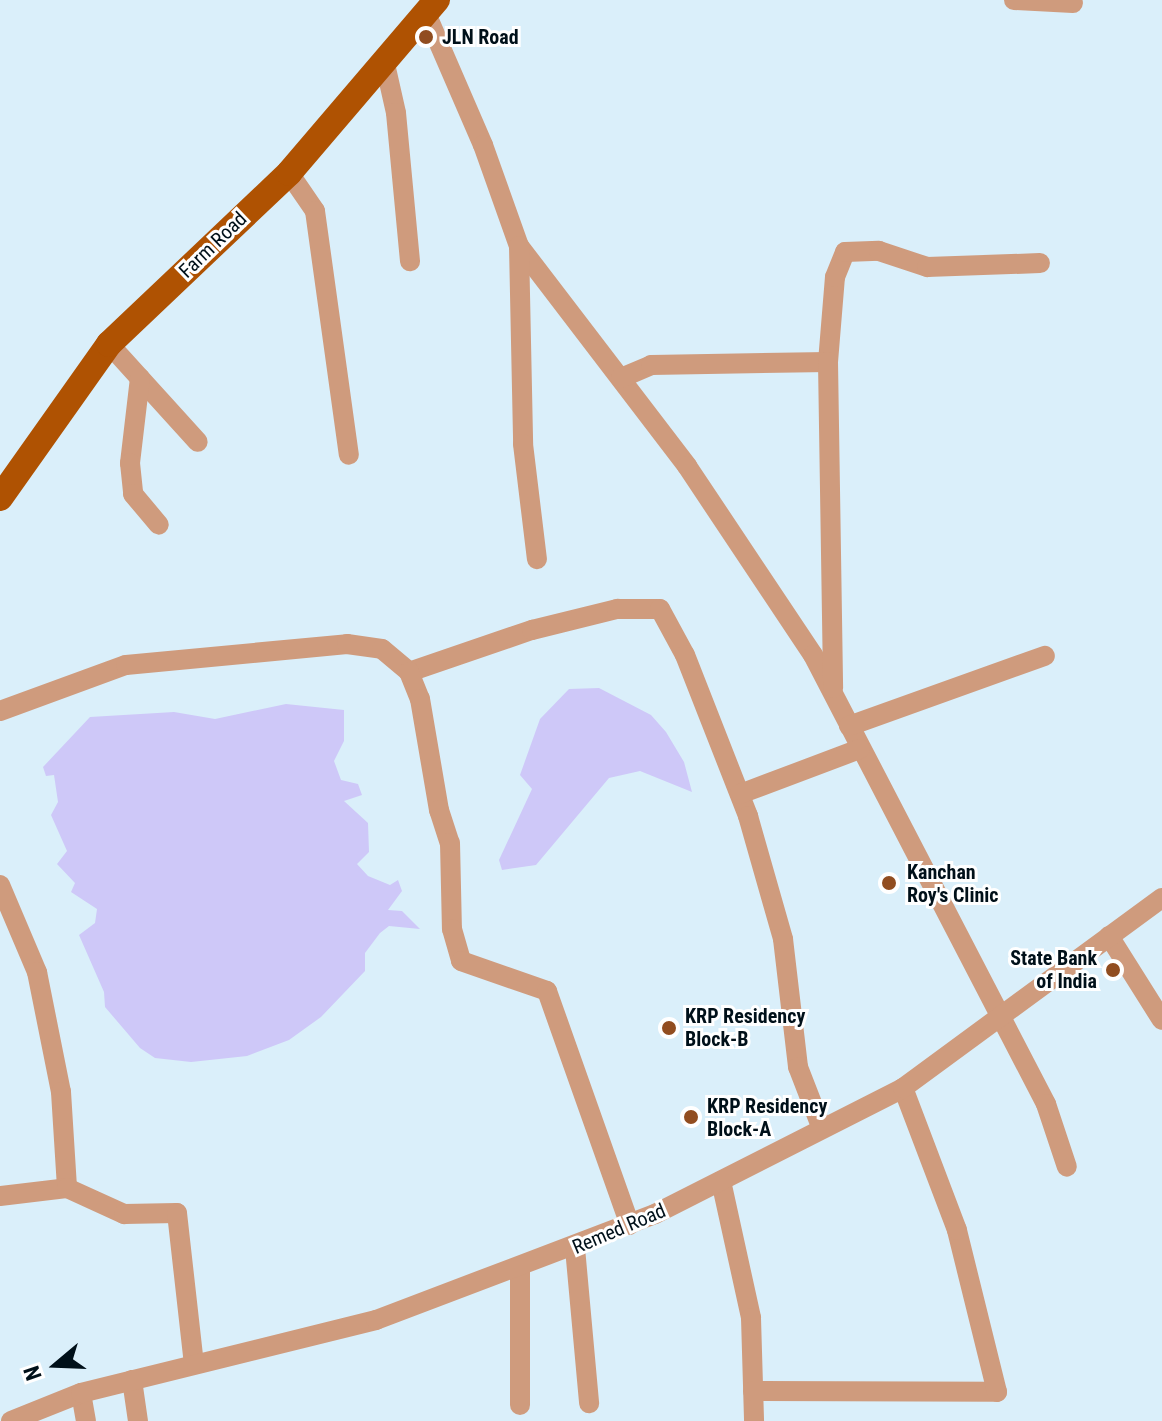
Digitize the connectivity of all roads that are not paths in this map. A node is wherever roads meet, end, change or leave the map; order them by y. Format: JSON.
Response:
{"nodes":[{"id":1,"x":1014,"y":0,"type":"edge"},
{"id":2,"x":1073,"y":3,"type":"dead end"},
{"id":3,"x":431,"y":6,"type":"edge"},
{"id":4,"x":385,"y":64,"type":"junction"},
{"id":5,"x":289,"y":173,"type":"junction"},
{"id":6,"x":519,"y":246,"type":"junction"},
{"id":7,"x":410,"y":261,"type":"dead end"},
{"id":8,"x":1040,"y":263,"type":"dead end"},
{"id":9,"x":109,"y":344,"type":"junction"},
{"id":10,"x":828,"y":362,"type":"junction"},
{"id":11,"x":140,"y":378,"type":"junction"},
{"id":12,"x":621,"y":378,"type":"junction"},
{"id":13,"x":198,"y":442,"type":"dead end"},
{"id":14,"x":349,"y":455,"type":"dead end"},
{"id":15,"x":0,"y":498,"type":"edge"},
{"id":16,"x":159,"y":525,"type":"dead end"},
{"id":17,"x":537,"y":559,"type":"dead end"},
{"id":18,"x":1045,"y":656,"type":"dead end"},
{"id":19,"x":409,"y":672,"type":"junction"},
{"id":20,"x":833,"y":692,"type":"junction"},
{"id":21,"x":0,"y":711,"type":"edge"},
{"id":22,"x":849,"y":726,"type":"junction"},
{"id":23,"x":860,"y":749,"type":"junction"},
{"id":24,"x":740,"y":794,"type":"junction"},
{"id":25,"x":0,"y":885,"type":"edge"},
{"id":26,"x":1162,"y":898,"type":"edge"},
{"id":27,"x":1109,"y":936,"type":"junction"},
{"id":28,"x":1001,"y":1015,"type":"junction"},
{"id":29,"x":1162,"y":1020,"type":"edge"},
{"id":30,"x":903,"y":1088,"type":"junction"},
{"id":31,"x":822,"y":1129,"type":"junction"},
{"id":32,"x":1067,"y":1167,"type":"dead end"},
{"id":33,"x":721,"y":1181,"type":"junction"},
{"id":34,"x":67,"y":1188,"type":"junction"},
{"id":35,"x":0,"y":1196,"type":"edge"},
{"id":36,"x":630,"y":1225,"type":"junction"},
{"id":37,"x":575,"y":1248,"type":"junction"},
{"id":38,"x":520,"y":1268,"type":"junction"},
{"id":39,"x":194,"y":1364,"type":"junction"},
{"id":40,"x":132,"y":1380,"type":"junction"},
{"id":41,"x":753,"y":1391,"type":"junction"},
{"id":42,"x":81,"y":1393,"type":"junction"},
{"id":43,"x":589,"y":1403,"type":"dead end"},
{"id":44,"x":520,"y":1405,"type":"dead end"},
{"id":45,"x":11,"y":1421,"type":"edge"},
{"id":46,"x":86,"y":1421,"type":"edge"},
{"id":47,"x":138,"y":1421,"type":"edge"},
{"id":48,"x":754,"y":1421,"type":"edge"}],
"edges":[{"from":1,"to":2,"type":"street"},
{"from":3,"to":4,"type":"main road","name":"Farm Road"},
{"from":3,"to":6,"type":"street"},
{"from":4,"to":5,"type":"main road","name":"Farm Road"},
{"from":4,"to":7,"type":"street"},
{"from":5,"to":9,"type":"main road","name":"Farm Road"},
{"from":5,"to":14,"type":"street"},
{"from":6,"to":12,"type":"street"},
{"from":6,"to":17,"type":"street"},
{"from":8,"to":10,"type":"street"},
{"from":9,"to":11,"type":"street"},
{"from":9,"to":15,"type":"main road","name":"Farm Road"},
{"from":10,"to":12,"type":"street"},
{"from":10,"to":20,"type":"street"},
{"from":11,"to":13,"type":"street"},
{"from":11,"to":16,"type":"street"},
{"from":12,"to":20,"type":"street"},
{"from":18,"to":22,"type":"street"},
{"from":19,"to":21,"type":"street"},
{"from":19,"to":24,"type":"street"},
{"from":19,"to":36,"type":"street"},
{"from":20,"to":22,"type":"street"},
{"from":22,"to":23,"type":"street"},
{"from":23,"to":24,"type":"street"},
{"from":23,"to":28,"type":"street"},
{"from":24,"to":31,"type":"street"},
{"from":25,"to":34,"type":"street"},
{"from":26,"to":27,"type":"street","name":"Remed Road"},
{"from":27,"to":28,"type":"street","name":"Remed Road"},
{"from":27,"to":29,"type":"street"},
{"from":28,"to":30,"type":"street","name":"Remed Road"},
{"from":28,"to":32,"type":"street"},
{"from":30,"to":31,"type":"street","name":"Remed Road"},
{"from":30,"to":41,"type":"street"},
{"from":31,"to":33,"type":"street","name":"Remed Road"},
{"from":33,"to":36,"type":"street","name":"Remed Road"},
{"from":33,"to":41,"type":"street"},
{"from":34,"to":35,"type":"street"},
{"from":34,"to":39,"type":"street"},
{"from":36,"to":37,"type":"street","name":"Remed Road"},
{"from":37,"to":38,"type":"street","name":"Remed Road"},
{"from":37,"to":43,"type":"street"},
{"from":38,"to":39,"type":"street","name":"Remed Road"},
{"from":38,"to":44,"type":"street"},
{"from":39,"to":40,"type":"street","name":"Remed Road"},
{"from":40,"to":42,"type":"street","name":"Remed Road"},
{"from":40,"to":47,"type":"street"},
{"from":41,"to":48,"type":"street"},
{"from":42,"to":45,"type":"street","name":"Remed Road"},
{"from":42,"to":46,"type":"street"}]}
